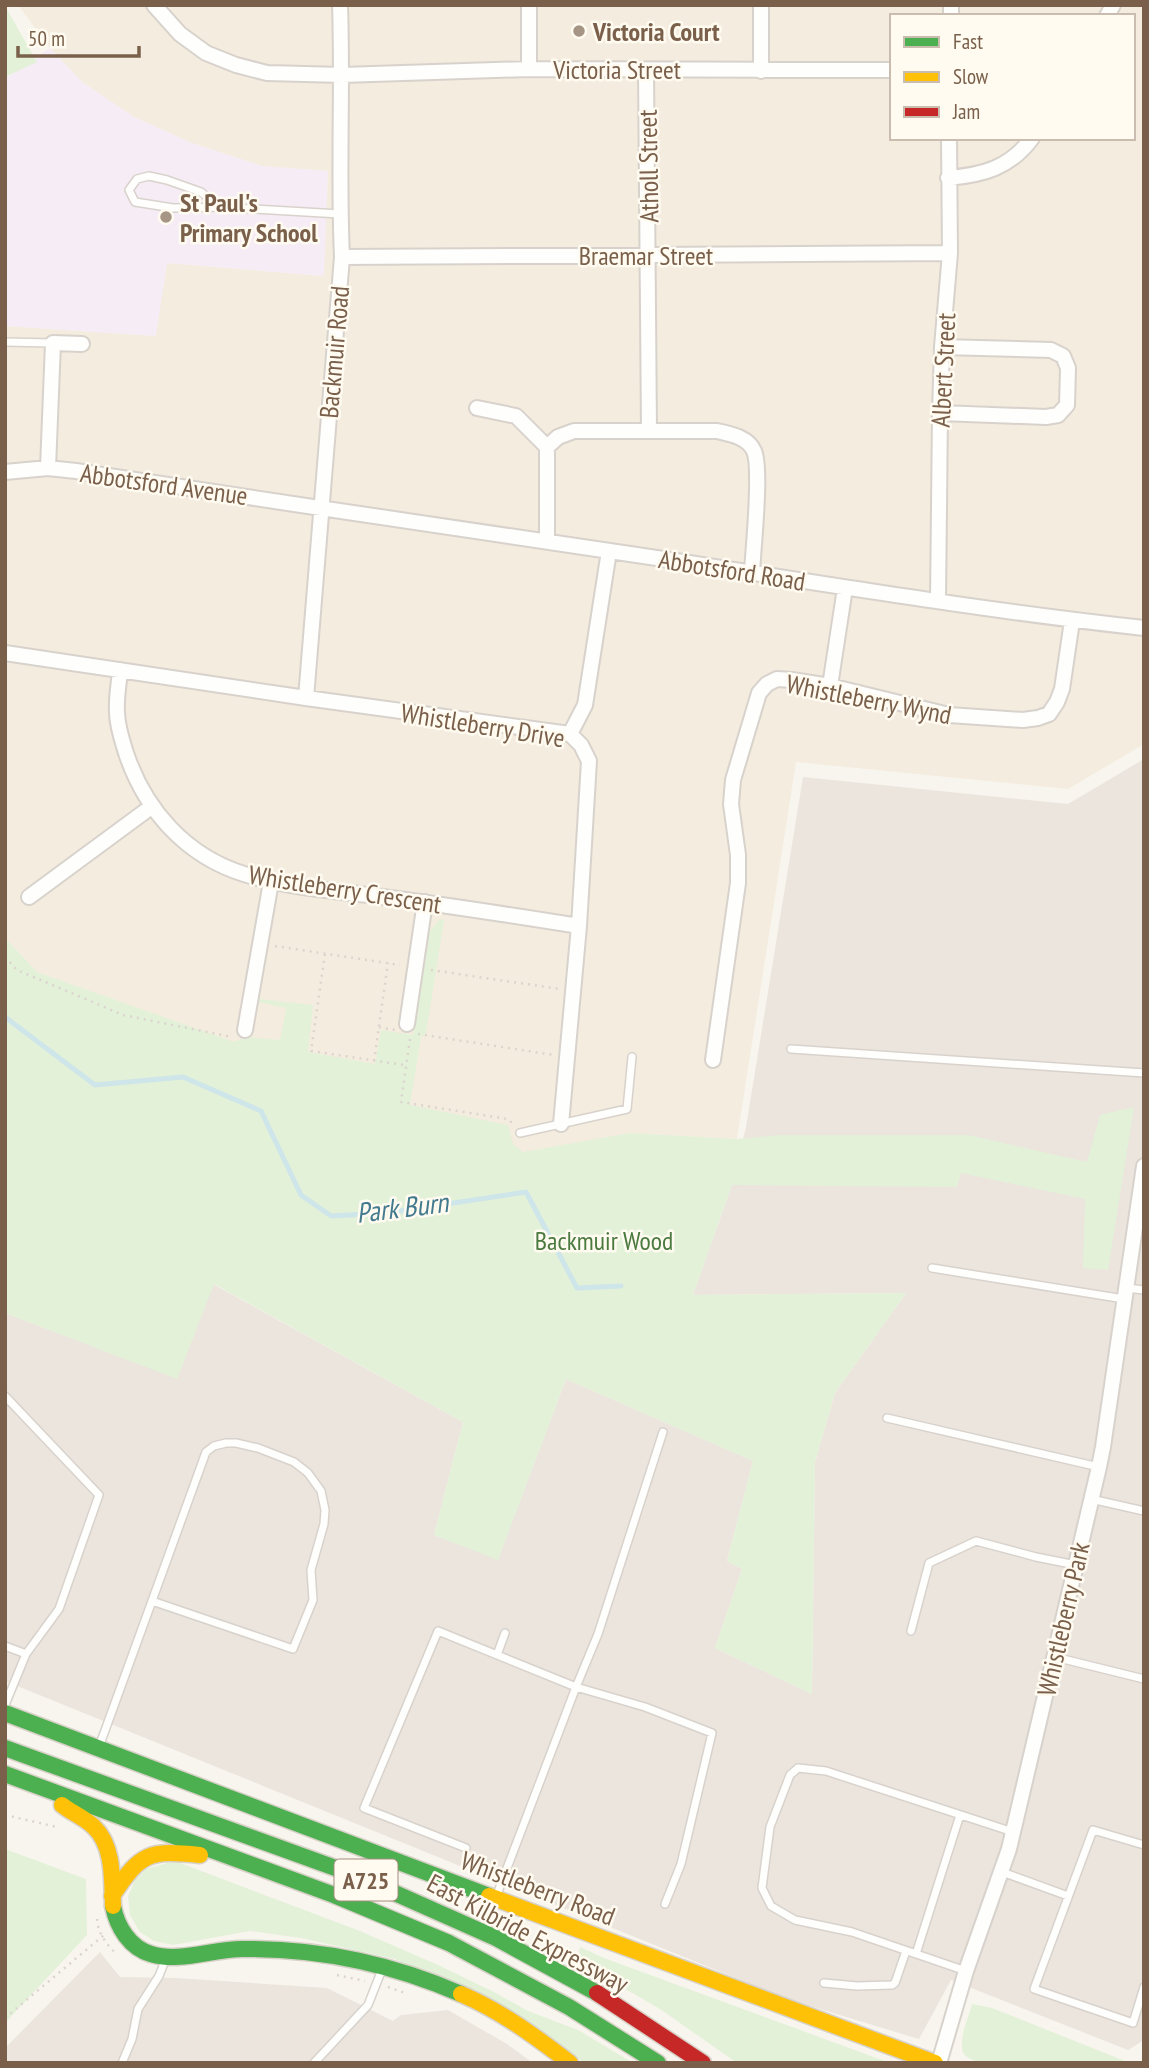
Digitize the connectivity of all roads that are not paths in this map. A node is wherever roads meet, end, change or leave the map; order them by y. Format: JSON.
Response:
{"nodes":[{"id":1,"x":154,"y":5,"type":"edge"},
{"id":2,"x":340,"y":5,"type":"edge"},
{"id":3,"x":529,"y":5,"type":"edge"},
{"id":4,"x":761,"y":5,"type":"edge"},
{"id":5,"x":530,"y":69,"type":"junction"},
{"id":6,"x":646,"y":69,"type":"junction"},
{"id":7,"x":890,"y":70,"type":"edge"},
{"id":8,"x":761,"y":71,"type":"junction"},
{"id":9,"x":342,"y":75,"type":"junction"},
{"id":10,"x":949,"y":140,"type":"edge"},
{"id":11,"x":1030,"y":140,"type":"edge"},
{"id":12,"x":948,"y":178,"type":"junction"},
{"id":13,"x":219,"y":207,"type":"junction"},
{"id":14,"x":340,"y":214,"type":"junction"},
{"id":15,"x":950,"y":253,"type":"junction"},
{"id":16,"x":649,"y":255,"type":"junction"},
{"id":17,"x":342,"y":257,"type":"junction"},
{"id":18,"x":5,"y":342,"type":"edge"},
{"id":19,"x":53,"y":343,"type":"junction"},
{"id":20,"x":82,"y":344,"type":"dead end"},
{"id":21,"x":942,"y":347,"type":"junction"},
{"id":22,"x":477,"y":408,"type":"dead end"},
{"id":23,"x":940,"y":414,"type":"junction"},
{"id":24,"x":649,"y":431,"type":"junction"},
{"id":25,"x":547,"y":447,"type":"junction"},
{"id":26,"x":48,"y":468,"type":"junction"},
{"id":27,"x":5,"y":472,"type":"edge"},
{"id":28,"x":321,"y":507,"type":"junction"},
{"id":29,"x":547,"y":541,"type":"junction"},
{"id":30,"x":609,"y":551,"type":"junction"},
{"id":31,"x":752,"y":573,"type":"junction"},
{"id":32,"x":845,"y":588,"type":"junction"},
{"id":33,"x":938,"y":601,"type":"junction"},
{"id":34,"x":1072,"y":621,"type":"junction"},
{"id":35,"x":1144,"y":628,"type":"edge"},
{"id":36,"x":5,"y":653,"type":"edge"},
{"id":37,"x":120,"y":670,"type":"junction"},
{"id":38,"x":830,"y":686,"type":"junction"},
{"id":39,"x":306,"y":698,"type":"junction"},
{"id":40,"x":570,"y":734,"type":"junction"},
{"id":41,"x":151,"y":807,"type":"junction"},
{"id":42,"x":271,"y":882,"type":"junction"},
{"id":43,"x":29,"y":897,"type":"dead end"},
{"id":44,"x":425,"y":902,"type":"junction"},
{"id":45,"x":579,"y":926,"type":"junction"},
{"id":46,"x":403,"y":1027,"type":"road end"},
{"id":47,"x":245,"y":1030,"type":"road end"},
{"id":48,"x":791,"y":1049,"type":"dead end"},
{"id":49,"x":632,"y":1057,"type":"dead end"},
{"id":50,"x":713,"y":1060,"type":"dead end"},
{"id":51,"x":1144,"y":1073,"type":"edge"},
{"id":52,"x":561,"y":1124,"type":"junction"},
{"id":53,"x":520,"y":1133,"type":"road end"},
{"id":54,"x":1144,"y":1166,"type":"edge"},
{"id":55,"x":1142,"y":1187,"type":"edge"},
{"id":56,"x":932,"y":1268,"type":"dead end"},
{"id":57,"x":1144,"y":1290,"type":"edge"},
{"id":58,"x":1125,"y":1293,"type":"junction"},
{"id":59,"x":5,"y":1396,"type":"edge"},
{"id":60,"x":887,"y":1418,"type":"dead end"},
{"id":61,"x":663,"y":1432,"type":"dead end"},
{"id":62,"x":1099,"y":1467,"type":"junction"},
{"id":63,"x":1091,"y":1499,"type":"junction"},
{"id":64,"x":1144,"y":1511,"type":"edge"},
{"id":65,"x":1076,"y":1565,"type":"junction"},
{"id":66,"x":152,"y":1601,"type":"junction"},
{"id":67,"x":911,"y":1631,"type":"dead end"},
{"id":68,"x":505,"y":1633,"type":"dead end"},
{"id":69,"x":5,"y":1646,"type":"edge"},
{"id":70,"x":26,"y":1654,"type":"junction"},
{"id":71,"x":497,"y":1655,"type":"junction"},
{"id":72,"x":1054,"y":1657,"type":"junction"},
{"id":73,"x":1144,"y":1679,"type":"edge"},
{"id":74,"x":576,"y":1688,"type":"junction"},
{"id":75,"x":5,"y":1704,"type":"edge"},
{"id":76,"x":5,"y":1713,"type":"edge"},
{"id":77,"x":5,"y":1748,"type":"edge"},
{"id":78,"x":99,"y":1748,"type":"junction"},
{"id":79,"x":5,"y":1774,"type":"edge"},
{"id":80,"x":49,"y":1790,"type":"junction"},
{"id":81,"x":960,"y":1815,"type":"junction"},
{"id":82,"x":1013,"y":1832,"type":"junction"},
{"id":83,"x":1144,"y":1845,"type":"edge"},
{"id":84,"x":466,"y":1848,"type":"dead end"},
{"id":85,"x":224,"y":1854,"type":"junction"},
{"id":86,"x":1002,"y":1872,"type":"junction"},
{"id":87,"x":1068,"y":1896,"type":"junction"},
{"id":88,"x":496,"y":1897,"type":"junction"},
{"id":89,"x":113,"y":1901,"type":"junction"},
{"id":90,"x":665,"y":1904,"type":"dead end"},
{"id":91,"x":906,"y":1951,"type":"junction"},
{"id":92,"x":916,"y":1954,"type":"junction"},
{"id":93,"x":166,"y":1957,"type":"junction"},
{"id":94,"x":383,"y":1966,"type":"junction"},
{"id":95,"x":966,"y":1971,"type":"junction"},
{"id":96,"x":824,"y":1983,"type":"dead end"},
{"id":97,"x":1144,"y":1987,"type":"edge"},
{"id":98,"x":122,"y":2063,"type":"edge"},
{"id":99,"x":314,"y":2063,"type":"edge"},
{"id":100,"x":570,"y":2063,"type":"edge"},
{"id":101,"x":658,"y":2063,"type":"edge"},
{"id":102,"x":703,"y":2063,"type":"edge"},
{"id":103,"x":937,"y":2063,"type":"edge"}],
"edges":[{"from":1,"to":9,"type":"street","name":"Victoria Street"},
{"from":2,"to":9,"type":"street","name":"Backmuir Road"},
{"from":3,"to":5,"type":"street"},
{"from":4,"to":8,"type":"street"},
{"from":5,"to":6,"type":"street","name":"Victoria Street"},
{"from":5,"to":9,"type":"street","name":"Victoria Street"},
{"from":6,"to":8,"type":"street","name":"Victoria Street"},
{"from":6,"to":16,"type":"street","name":"Atholl Street"},
{"from":7,"to":8,"type":"street","name":"Victoria Street"},
{"from":9,"to":14,"type":"street","name":"Backmuir Road"},
{"from":10,"to":12,"type":"street","name":"Albert Street"},
{"from":11,"to":12,"type":"street"},
{"from":12,"to":15,"type":"street","name":"Albert Street"},
{"from":13,"to":13,"type":"lane"},
{"from":13,"to":14,"type":"lane"},
{"from":14,"to":17,"type":"street","name":"Backmuir Road"},
{"from":15,"to":16,"type":"street","name":"Braemar Street"},
{"from":15,"to":21,"type":"street","name":"Albert Street"},
{"from":16,"to":17,"type":"street","name":"Braemar Street"},
{"from":16,"to":24,"type":"street","name":"Atholl Street"},
{"from":17,"to":28,"type":"street","name":"Backmuir Road"},
{"from":18,"to":19,"type":"lane"},
{"from":19,"to":20,"type":"street"},
{"from":19,"to":26,"type":"street"},
{"from":21,"to":23,"type":"street","name":"Albert Street"},
{"from":21,"to":23,"type":"street"},
{"from":22,"to":25,"type":"street"},
{"from":23,"to":33,"type":"street","name":"Albert Street"},
{"from":24,"to":25,"type":"street"},
{"from":24,"to":31,"type":"street"},
{"from":25,"to":29,"type":"street"},
{"from":26,"to":27,"type":"street","name":"Abbotsford Avenue"},
{"from":26,"to":28,"type":"street","name":"Abbotsford Avenue"},
{"from":28,"to":29,"type":"street","name":"Abbotsford Road"},
{"from":28,"to":39,"type":"street","name":"Backmuir Road"},
{"from":29,"to":30,"type":"street","name":"Abbotsford Road"},
{"from":30,"to":31,"type":"street","name":"Abbotsford Road"},
{"from":30,"to":40,"type":"street"},
{"from":31,"to":32,"type":"street","name":"Abbotsford Road"},
{"from":32,"to":33,"type":"street","name":"Abbotsford Road"},
{"from":32,"to":38,"type":"street"},
{"from":33,"to":34,"type":"street","name":"Abbotsford Road"},
{"from":34,"to":35,"type":"street","name":"Abbotsford Road"},
{"from":34,"to":38,"type":"street","name":"Whistleberry Wynd"},
{"from":36,"to":37,"type":"street","name":"Whistleberry Drive"},
{"from":37,"to":39,"type":"street","name":"Whistleberry Drive"},
{"from":37,"to":41,"type":"street","name":"Whistleberry Crescent"},
{"from":38,"to":50,"type":"street","name":"Whistleberry Wynd"},
{"from":39,"to":40,"type":"street","name":"Whistleberry Drive"},
{"from":40,"to":45,"type":"street","name":"Whistleberry Drive"},
{"from":41,"to":42,"type":"street","name":"Whistleberry Crescent"},
{"from":41,"to":43,"type":"street"},
{"from":42,"to":44,"type":"street","name":"Whistleberry Crescent"},
{"from":42,"to":47,"type":"street"},
{"from":44,"to":45,"type":"street","name":"Whistleberry Crescent"},
{"from":44,"to":46,"type":"street"},
{"from":45,"to":52,"type":"street","name":"Whistleberry Drive"},
{"from":48,"to":51,"type":"lane"},
{"from":49,"to":52,"type":"lane"},
{"from":52,"to":53,"type":"lane"},
{"from":54,"to":55,"type":"street","name":"Whistleberry Park"},
{"from":55,"to":58,"type":"street","name":"Whistleberry Park"},
{"from":56,"to":58,"type":"lane"},
{"from":57,"to":58,"type":"lane"},
{"from":58,"to":62,"type":"street","name":"Whistleberry Park"},
{"from":59,"to":70,"type":"lane"},
{"from":60,"to":62,"type":"lane"},
{"from":61,"to":74,"type":"lane"},
{"from":62,"to":63,"type":"street","name":"Whistleberry Park"},
{"from":63,"to":64,"type":"lane"},
{"from":63,"to":65,"type":"street","name":"Whistleberry Park"},
{"from":65,"to":67,"type":"lane"},
{"from":65,"to":72,"type":"street","name":"Whistleberry Park"},
{"from":66,"to":66,"type":"lane"},
{"from":66,"to":78,"type":"lane"},
{"from":68,"to":71,"type":"lane"},
{"from":69,"to":70,"type":"lane"},
{"from":70,"to":75,"type":"lane"},
{"from":71,"to":74,"type":"lane"},
{"from":71,"to":84,"type":"lane"},
{"from":72,"to":73,"type":"lane"},
{"from":72,"to":82,"type":"street","name":"Whistleberry Park"},
{"from":74,"to":88,"type":"lane"},
{"from":74,"to":90,"type":"lane"},
{"from":76,"to":78,"type":"main road","name":"Whistleberry Road"},
{"from":77,"to":102,"type":"main road","name":"East Kilbride Expressway","number":"A725"},
{"from":78,"to":88,"type":"main road","name":"Whistleberry Road"},
{"from":79,"to":80,"type":"main road","name":"East Kilbride Expressway","number":"A725"},
{"from":80,"to":85,"type":"main road","name":"East Kilbride Expressway","number":"A725"},
{"from":80,"to":89,"type":"main road"},
{"from":81,"to":82,"type":"lane"},
{"from":81,"to":91,"type":"lane"},
{"from":81,"to":92,"type":"lane"},
{"from":82,"to":86,"type":"street","name":"Whistleberry Park"},
{"from":83,"to":87,"type":"lane"},
{"from":85,"to":89,"type":"main road"},
{"from":85,"to":101,"type":"main road","name":"East Kilbride Expressway","number":"A725"},
{"from":86,"to":87,"type":"lane"},
{"from":86,"to":95,"type":"street","name":"Whistleberry Park"},
{"from":87,"to":97,"type":"lane"},
{"from":88,"to":103,"type":"main road","name":"Whistleberry Road"},
{"from":89,"to":93,"type":"main road"},
{"from":91,"to":92,"type":"lane"},
{"from":91,"to":96,"type":"lane"},
{"from":92,"to":95,"type":"lane"},
{"from":93,"to":94,"type":"main road"},
{"from":93,"to":98,"type":"lane"},
{"from":94,"to":99,"type":"lane"},
{"from":94,"to":100,"type":"main road"},
{"from":95,"to":103,"type":"street","name":"Whistleberry Park"}]}
